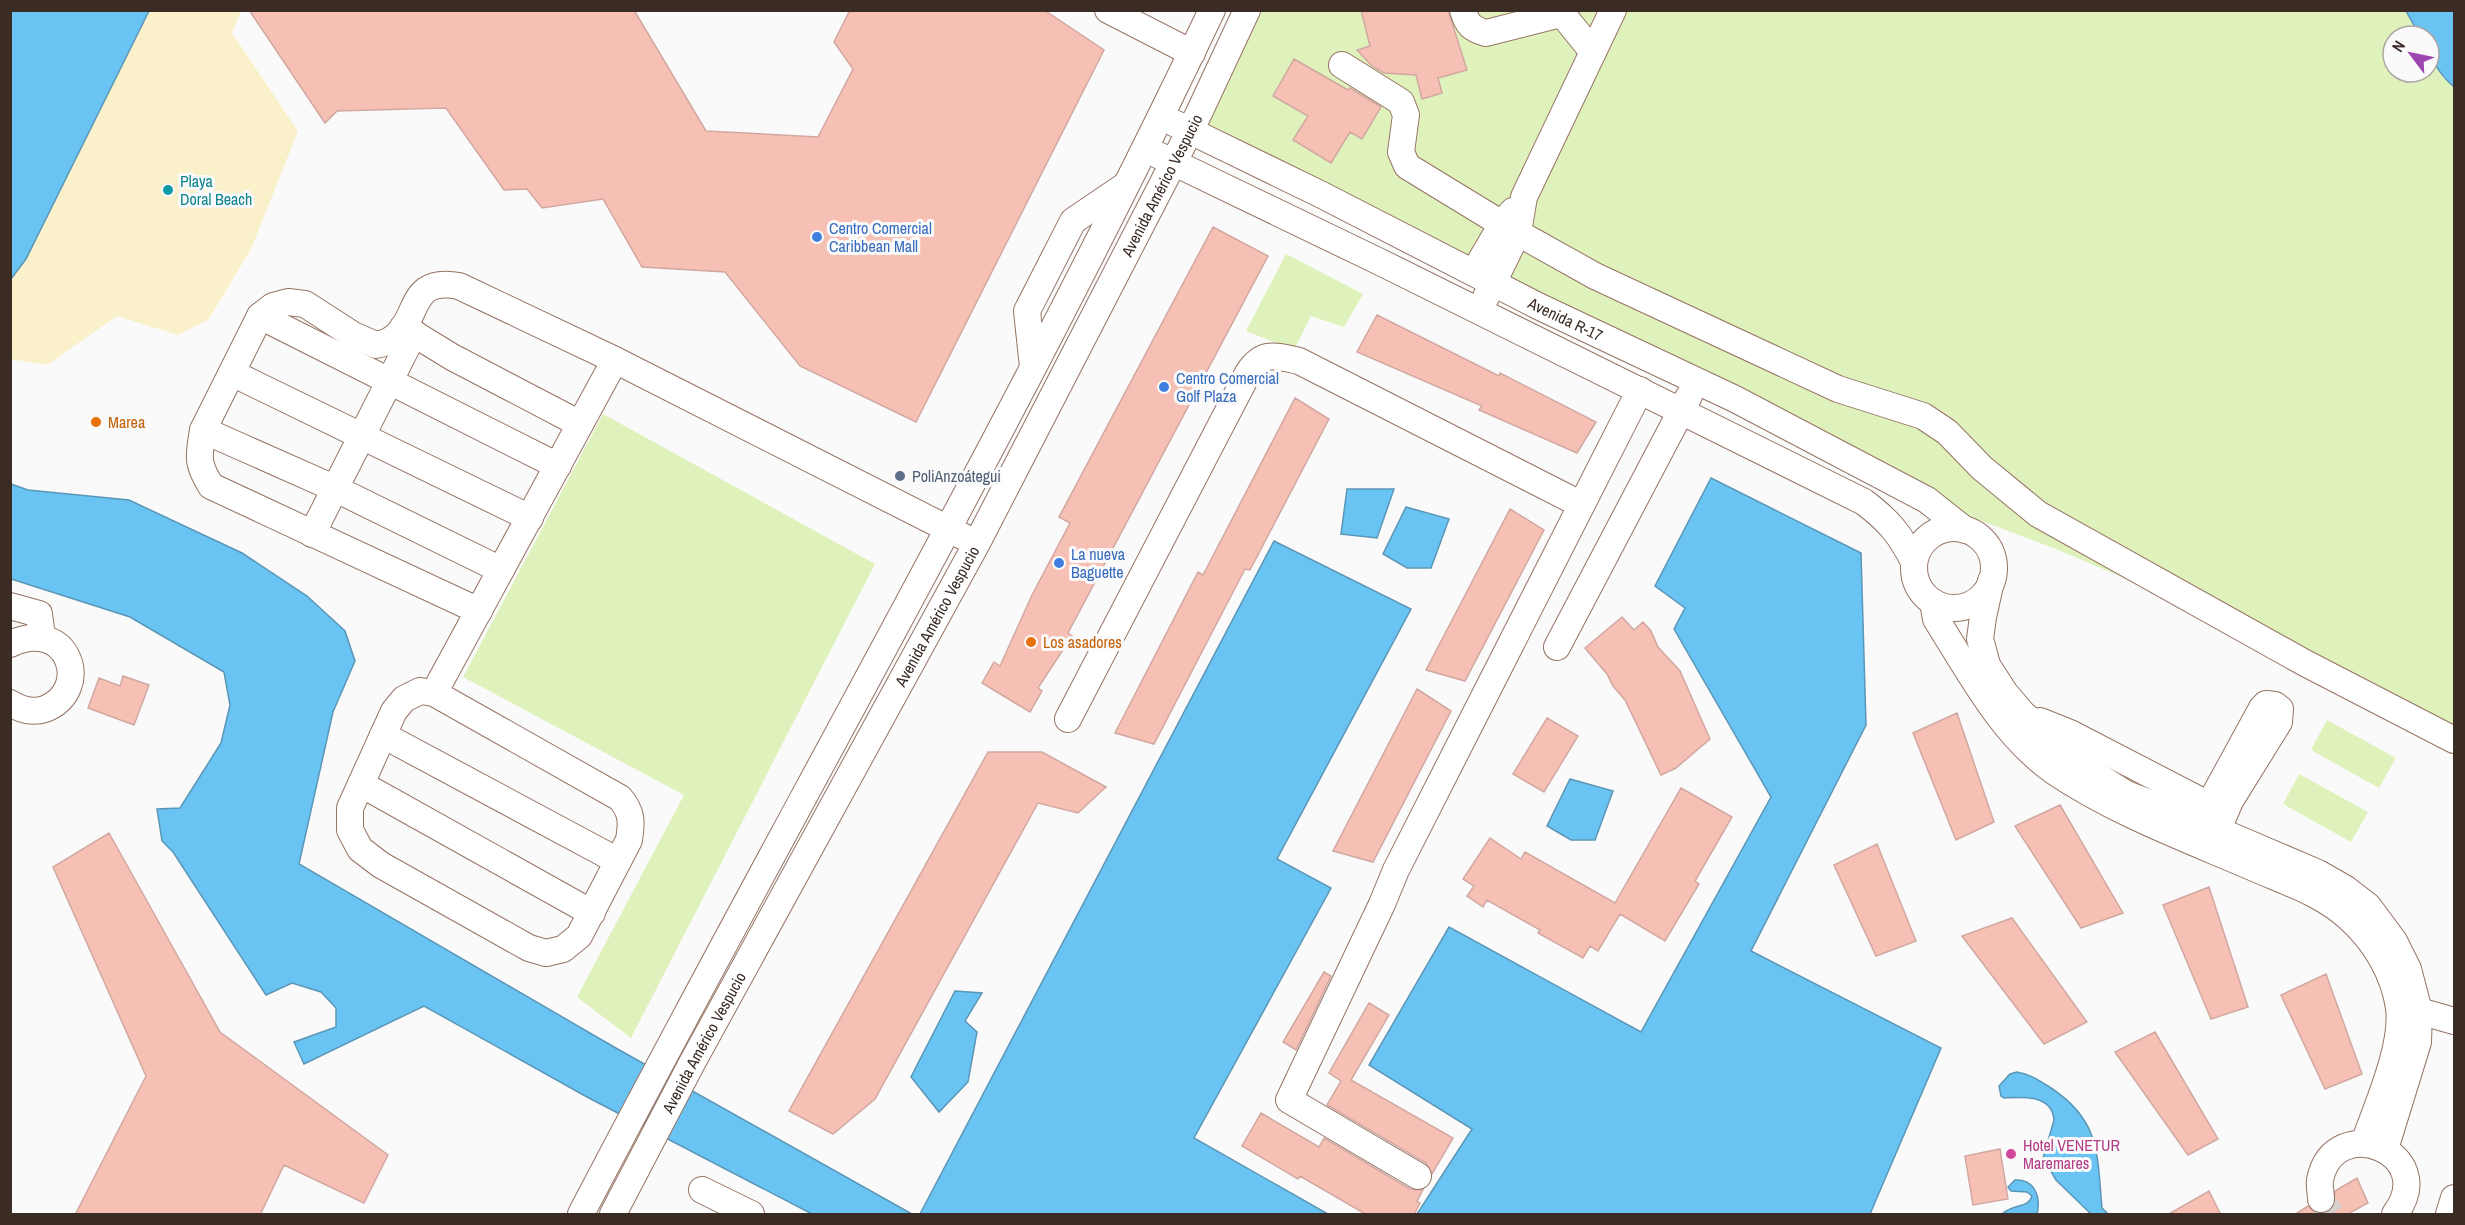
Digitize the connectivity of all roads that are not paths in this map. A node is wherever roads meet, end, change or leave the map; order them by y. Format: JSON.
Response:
{"nodes":[{"id":1,"x":1108,"y":10,"type":"edge"},
{"id":2,"x":1212,"y":10,"type":"edge"},
{"id":3,"x":1247,"y":10,"type":"edge"},
{"id":4,"x":1463,"y":10,"type":"edge"},
{"id":5,"x":1613,"y":10,"type":"edge"},
{"id":6,"x":1560,"y":12,"type":"edge"},
{"id":7,"x":1593,"y":52,"type":"junction"},
{"id":8,"x":1191,"y":53,"type":"junction"},
{"id":9,"x":1342,"y":66,"type":"dead end"},
{"id":10,"x":1161,"y":116,"type":"junction"},
{"id":11,"x":1190,"y":131,"type":"junction"},
{"id":12,"x":1144,"y":148,"type":"junction"},
{"id":13,"x":1173,"y":162,"type":"junction"},
{"id":14,"x":1510,"y":228,"type":"junction"},
{"id":15,"x":1484,"y":278,"type":"junction"},
{"id":16,"x":1478,"y":312,"type":"junction"},
{"id":17,"x":260,"y":316,"type":"junction"},
{"id":18,"x":408,"y":330,"type":"junction"},
{"id":19,"x":615,"y":360,"type":"junction"},
{"id":20,"x":232,"y":373,"type":"junction"},
{"id":21,"x":391,"y":380,"type":"junction"},
{"id":22,"x":1698,"y":380,"type":"junction"},
{"id":23,"x":1640,"y":390,"type":"junction"},
{"id":24,"x":1682,"y":410,"type":"junction"},
{"id":25,"x":580,"y":424,"type":"junction"},
{"id":26,"x":203,"y":430,"type":"junction"},
{"id":27,"x":362,"y":436,"type":"junction"},
{"id":28,"x":558,"y":466,"type":"junction"},
{"id":29,"x":1879,"y":474,"type":"junction"},
{"id":30,"x":336,"y":489,"type":"junction"},
{"id":31,"x":1864,"y":502,"type":"junction"},
{"id":32,"x":1580,"y":504,"type":"junction"},
{"id":33,"x":530,"y":518,"type":"junction"},
{"id":34,"x":949,"y":530,"type":"junction"},
{"id":35,"x":1965,"y":530,"type":"junction"},
{"id":36,"x":312,"y":534,"type":"junction"},
{"id":37,"x":976,"y":543,"type":"junction"},
{"id":38,"x":1914,"y":562,"type":"junction"},
{"id":39,"x":501,"y":570,"type":"junction"},
{"id":40,"x":1991,"y":582,"type":"junction"},
{"id":41,"x":1933,"y":602,"type":"junction"},
{"id":42,"x":10,"y":606,"type":"edge"},
{"id":43,"x":479,"y":611,"type":"junction"},
{"id":44,"x":42,"y":637,"type":"junction"},
{"id":45,"x":10,"y":644,"type":"edge"},
{"id":46,"x":1557,"y":647,"type":"dead end"},
{"id":47,"x":434,"y":693,"type":"junction"},
{"id":48,"x":13,"y":711,"type":"edge"},
{"id":49,"x":1068,"y":719,"type":"dead end"},
{"id":50,"x":383,"y":735,"type":"junction"},
{"id":51,"x":2454,"y":740,"type":"edge"},
{"id":52,"x":361,"y":784,"type":"junction"},
{"id":53,"x":2206,"y":830,"type":"junction"},
{"id":54,"x":618,"y":861,"type":"junction"},
{"id":55,"x":592,"y":913,"type":"junction"},
{"id":56,"x":2409,"y":1010,"type":"junction"},
{"id":57,"x":2454,"y":1021,"type":"edge"},
{"id":58,"x":2375,"y":1146,"type":"junction"},
{"id":59,"x":1418,"y":1176,"type":"dead end"},
{"id":60,"x":702,"y":1190,"type":"dead end"},
{"id":61,"x":2454,"y":1198,"type":"edge"},
{"id":62,"x":2320,"y":1199,"type":"tunnel mouth"},
{"id":63,"x":751,"y":1214,"type":"edge"},
{"id":64,"x":581,"y":1215,"type":"edge"},
{"id":65,"x":613,"y":1215,"type":"edge"},
{"id":66,"x":2395,"y":1215,"type":"edge"},
{"id":67,"x":2449,"y":1215,"type":"edge"}],
"edges":[{"from":1,"to":8,"type":"street"},
{"from":2,"to":8,"type":"street","name":"Avenida Américo Vespucio"},
{"from":3,"to":11,"type":"street","name":"Avenida Américo Vespucio"},
{"from":4,"to":6,"type":"street"},
{"from":5,"to":7,"type":"street"},
{"from":6,"to":7,"type":"street"},
{"from":7,"to":14,"type":"street"},
{"from":8,"to":10,"type":"street","name":"Avenida Américo Vespucio"},
{"from":9,"to":14,"type":"street"},
{"from":10,"to":11,"type":"street","name":"Avenida R-17"},
{"from":10,"to":12,"type":"street","name":"Avenida Américo Vespucio"},
{"from":11,"to":13,"type":"street","name":"Avenida Américo Vespucio"},
{"from":11,"to":15,"type":"street","name":"Avenida R-17"},
{"from":12,"to":13,"type":"street","name":"Avenida R-17"},
{"from":12,"to":34,"type":"street","name":"Avenida Américo Vespucio"},
{"from":13,"to":16,"type":"street","name":"Avenida R-17"},
{"from":13,"to":37,"type":"street","name":"Avenida Américo Vespucio"},
{"from":14,"to":15,"type":"street"},
{"from":14,"to":51,"type":"street"},
{"from":15,"to":16,"type":"street"},
{"from":15,"to":22,"type":"street","name":"Avenida R-17"},
{"from":16,"to":23,"type":"street","name":"Avenida R-17"},
{"from":17,"to":18,"type":"street"},
{"from":17,"to":20,"type":"street"},
{"from":17,"to":21,"type":"street"},
{"from":18,"to":19,"type":"street"},
{"from":18,"to":21,"type":"street"},
{"from":18,"to":25,"type":"street"},
{"from":19,"to":25,"type":"street"},
{"from":19,"to":34,"type":"street"},
{"from":20,"to":26,"type":"street"},
{"from":20,"to":27,"type":"street"},
{"from":21,"to":27,"type":"street"},
{"from":21,"to":28,"type":"street"},
{"from":22,"to":24,"type":"street"},
{"from":22,"to":29,"type":"street","name":"Avenida R-17"},
{"from":23,"to":24,"type":"street","name":"Avenida R-17"},
{"from":23,"to":32,"type":"street"},
{"from":24,"to":31,"type":"street","name":"Avenida R-17"},
{"from":24,"to":46,"type":"street"},
{"from":25,"to":28,"type":"street"},
{"from":26,"to":30,"type":"street"},
{"from":26,"to":36,"type":"street"},
{"from":27,"to":30,"type":"street"},
{"from":27,"to":33,"type":"street"},
{"from":28,"to":33,"type":"street"},
{"from":29,"to":31,"type":"street"},
{"from":29,"to":35,"type":"street","name":"Avenida R-17"},
{"from":30,"to":36,"type":"street"},
{"from":30,"to":39,"type":"street"},
{"from":31,"to":38,"type":"street","name":"Avenida R-17"},
{"from":32,"to":49,"type":"street"},
{"from":32,"to":59,"type":"street"},
{"from":33,"to":39,"type":"street"},
{"from":34,"to":37,"type":"street"},
{"from":34,"to":64,"type":"street","name":"Avenida Américo Vespucio"},
{"from":35,"to":38,"type":"street"},
{"from":35,"to":40,"type":"street","name":"Avenida R-17"},
{"from":36,"to":43,"type":"street"},
{"from":37,"to":65,"type":"street","name":"Avenida Américo Vespucio"},
{"from":38,"to":41,"type":"street","name":"Avenida R-17"},
{"from":39,"to":43,"type":"street"},
{"from":40,"to":41,"type":"street"},
{"from":40,"to":53,"type":"street","name":"Avenida R-17"},
{"from":41,"to":53,"type":"street","name":"Avenida R-17"},
{"from":42,"to":44,"type":"street"},
{"from":43,"to":47,"type":"street"},
{"from":44,"to":45,"type":"street"},
{"from":44,"to":48,"type":"street"},
{"from":47,"to":50,"type":"street"},
{"from":47,"to":54,"type":"street"},
{"from":50,"to":52,"type":"street"},
{"from":50,"to":54,"type":"street"},
{"from":52,"to":55,"type":"street"},
{"from":52,"to":55,"type":"street"},
{"from":53,"to":56,"type":"street"},
{"from":54,"to":55,"type":"street"},
{"from":56,"to":57,"type":"street"},
{"from":56,"to":58,"type":"street"},
{"from":58,"to":62,"type":"street"},
{"from":58,"to":66,"type":"street"},
{"from":60,"to":63,"type":"street"},
{"from":61,"to":67,"type":"street"}]}
